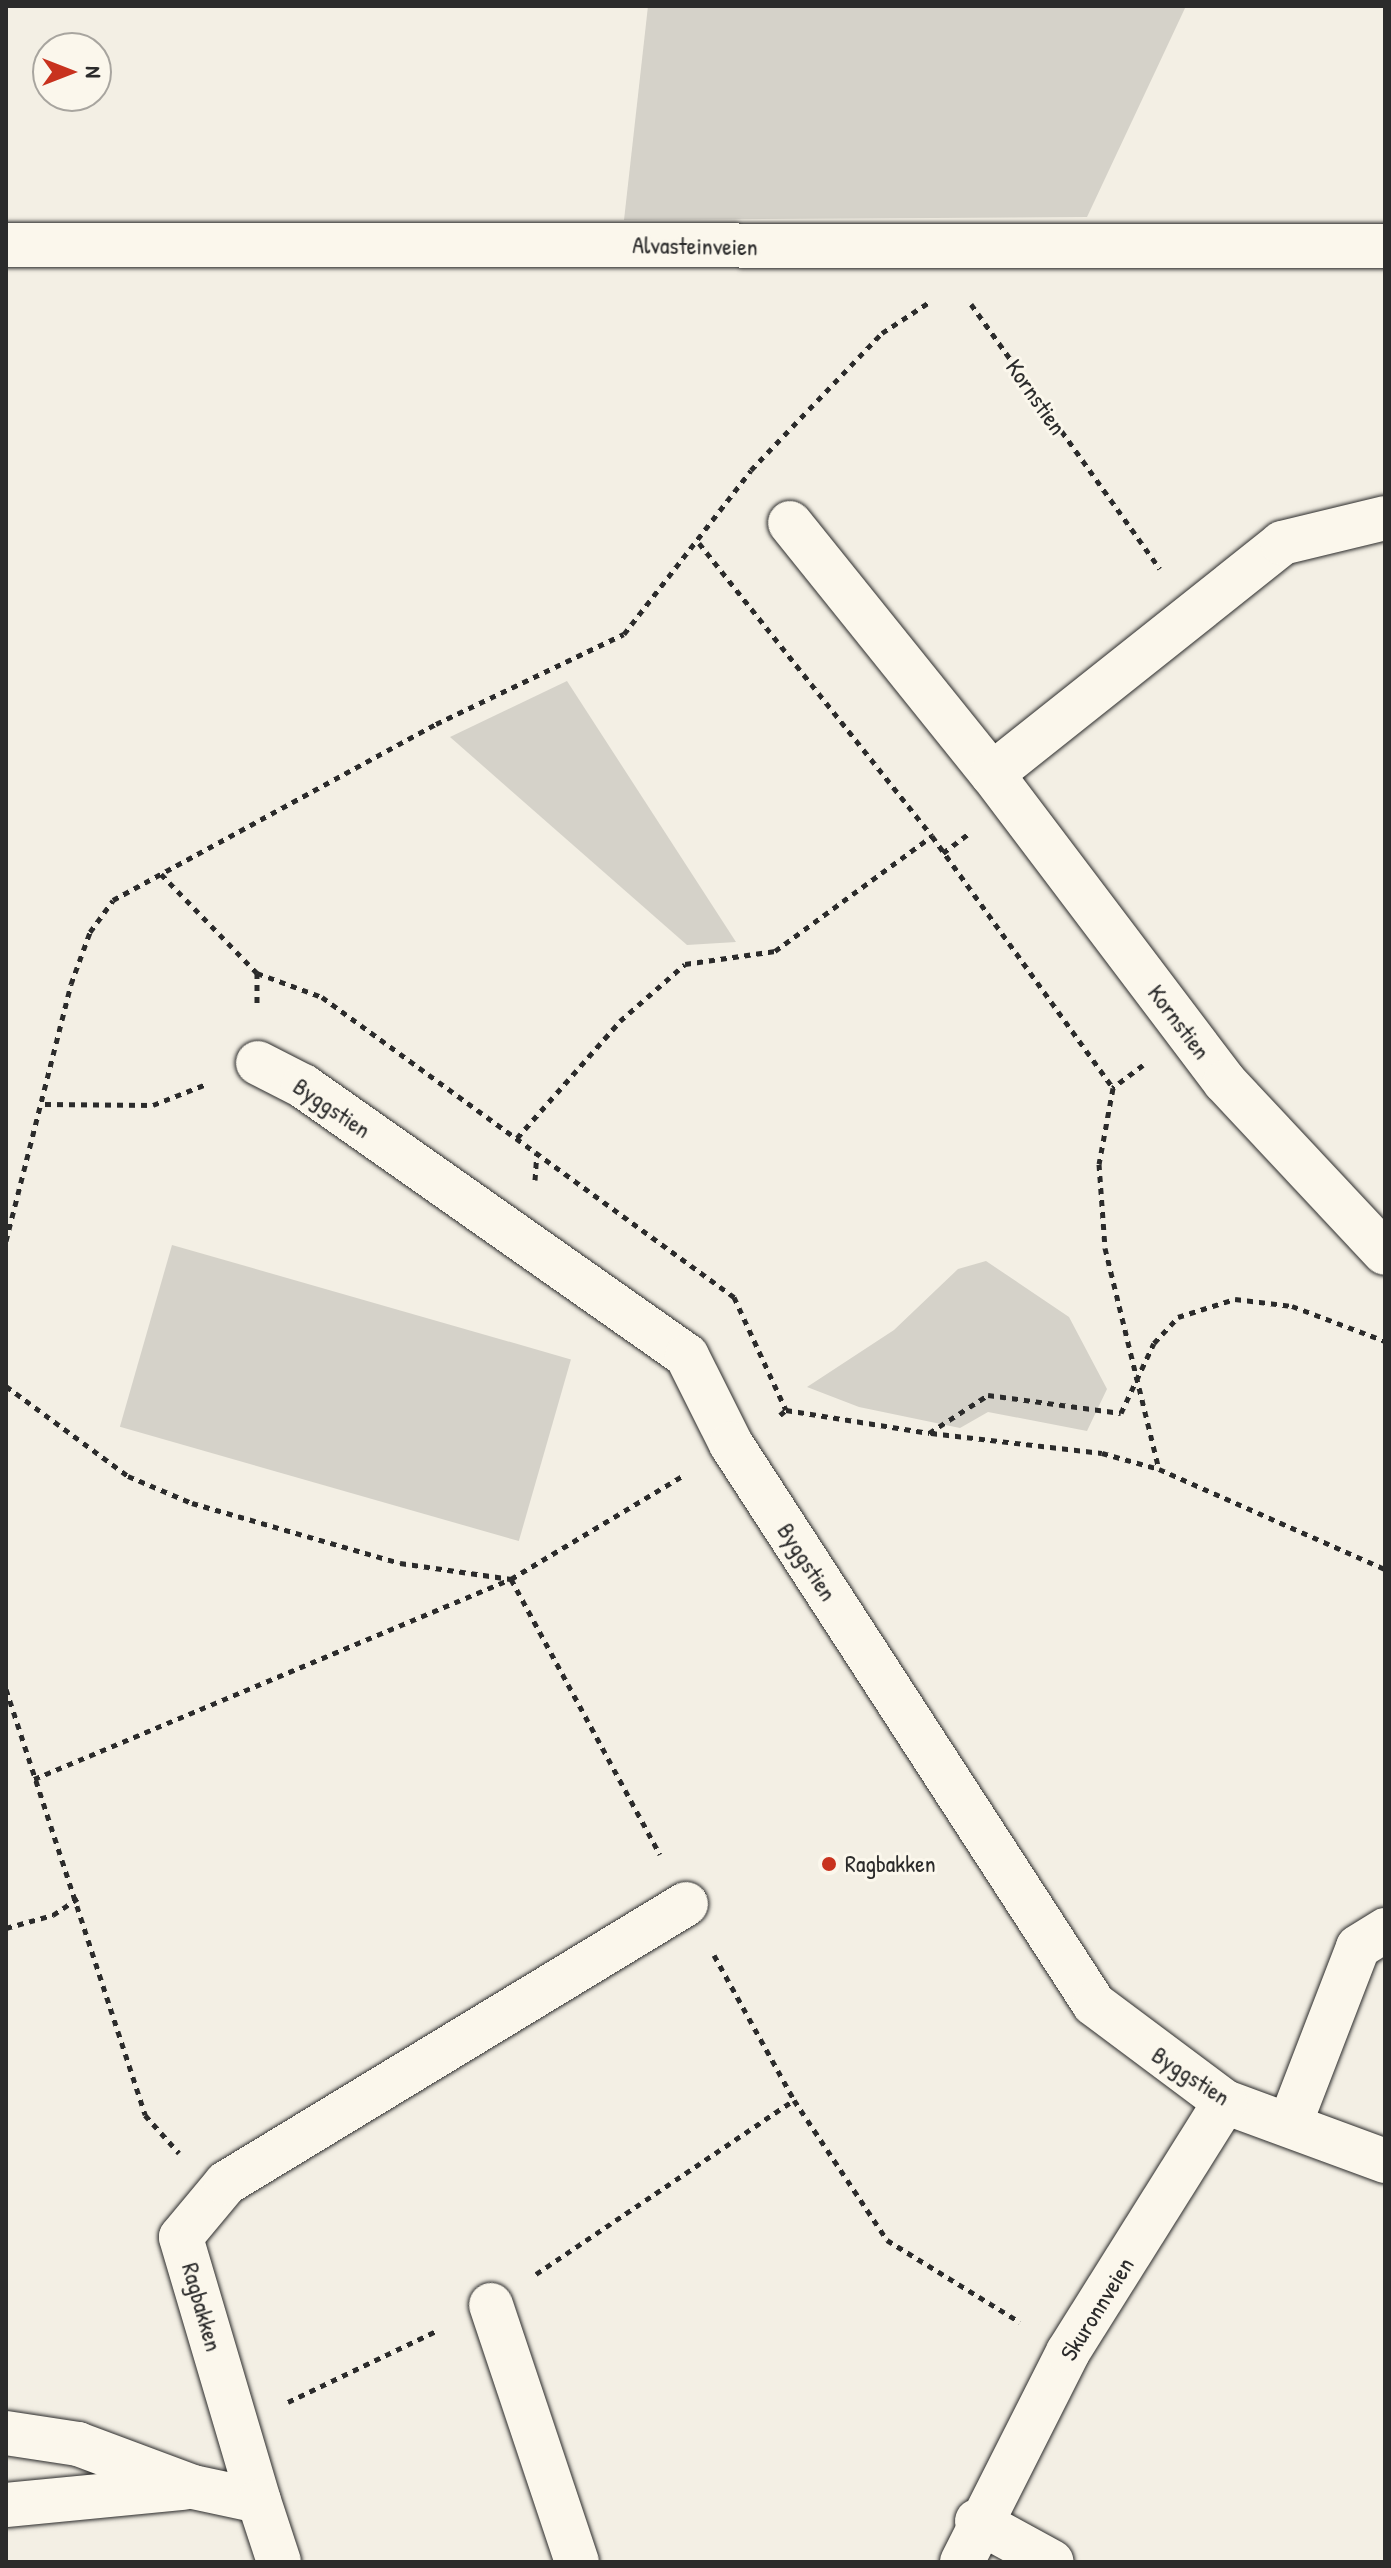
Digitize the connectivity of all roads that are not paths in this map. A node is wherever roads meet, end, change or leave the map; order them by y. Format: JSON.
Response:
{"nodes":[{"id":1,"x":6,"y":245,"type":"edge"},
{"id":2,"x":1385,"y":246,"type":"edge"},
{"id":3,"x":1385,"y":518,"type":"edge"},
{"id":4,"x":790,"y":523,"type":"dead end"},
{"id":5,"x":992,"y":774,"type":"junction"},
{"id":6,"x":258,"y":1063,"type":"road end"},
{"id":7,"x":1385,"y":1253,"type":"edge"},
{"id":8,"x":686,"y":1904,"type":"road end"},
{"id":9,"x":1385,"y":1930,"type":"edge"},
{"id":10,"x":1225,"y":2102,"type":"junction"},
{"id":11,"x":1291,"y":2121,"type":"junction"},
{"id":12,"x":1385,"y":2161,"type":"edge"},
{"id":13,"x":491,"y":2305,"type":"road end"},
{"id":14,"x":6,"y":2433,"type":"edge"},
{"id":15,"x":193,"y":2487,"type":"junction"},
{"id":16,"x":259,"y":2501,"type":"junction"},
{"id":17,"x":6,"y":2505,"type":"edge"},
{"id":18,"x":977,"y":2521,"type":"junction"},
{"id":19,"x":279,"y":2562,"type":"edge"},
{"id":20,"x":577,"y":2562,"type":"edge"},
{"id":21,"x":962,"y":2562,"type":"edge"},
{"id":22,"x":1052,"y":2562,"type":"edge"}],
"edges":[{"from":1,"to":2,"type":"street","name":"Alvasteinveien"},
{"from":3,"to":5,"type":"street"},
{"from":4,"to":5,"type":"street","name":"Kornstien"},
{"from":5,"to":7,"type":"street","name":"Kornstien"},
{"from":6,"to":10,"type":"street","name":"Byggstien"},
{"from":8,"to":16,"type":"street","name":"Ragbakken"},
{"from":9,"to":11,"type":"street"},
{"from":10,"to":11,"type":"street","name":"Byggstien"},
{"from":10,"to":18,"type":"street","name":"Skuronnveien"},
{"from":11,"to":12,"type":"street","name":"Byggstien"},
{"from":13,"to":20,"type":"street"},
{"from":14,"to":15,"type":"street"},
{"from":15,"to":16,"type":"street"},
{"from":15,"to":17,"type":"street"},
{"from":16,"to":19,"type":"street","name":"Ragbakken"},
{"from":18,"to":21,"type":"street","name":"Skuronnveien"},
{"from":18,"to":22,"type":"street"}]}
